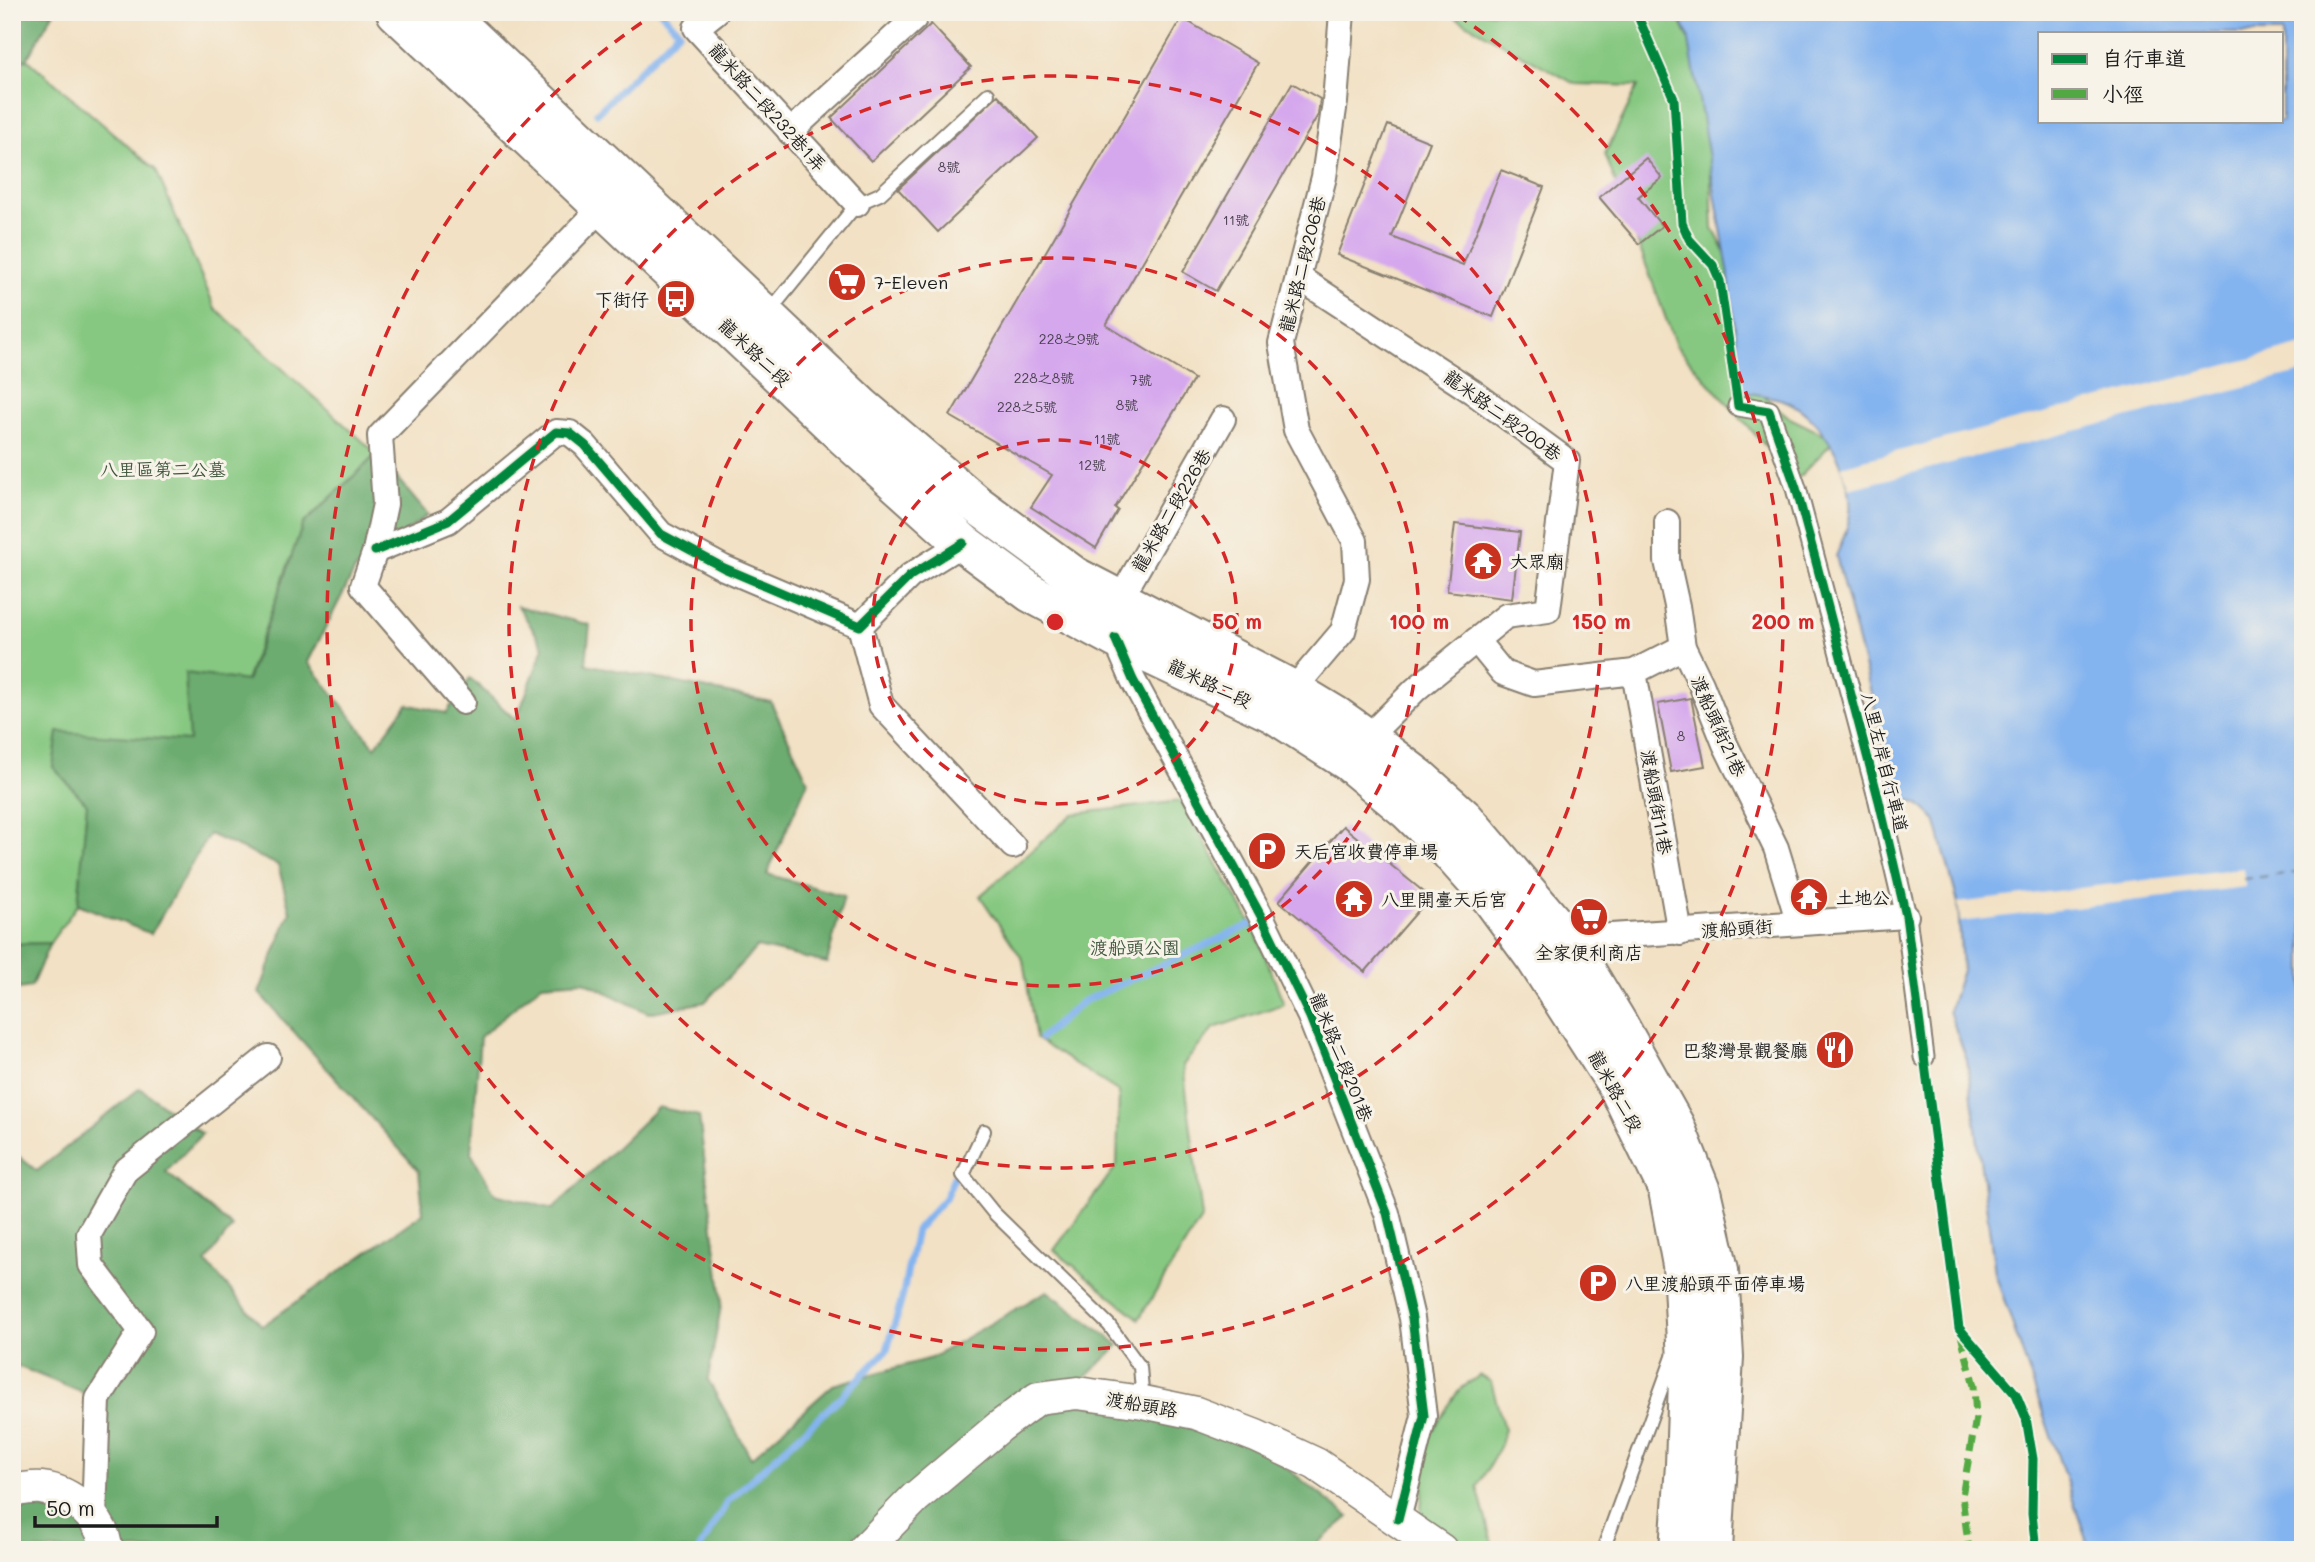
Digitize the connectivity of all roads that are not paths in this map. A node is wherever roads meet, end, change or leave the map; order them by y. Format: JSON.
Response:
{"nodes":[{"id":1,"x":445,"y":12,"type":"edge"},
{"id":2,"x":716,"y":12,"type":"edge"},
{"id":3,"x":1342,"y":12,"type":"edge"},
{"id":4,"x":401,"y":14,"type":"edge"},
{"id":5,"x":914,"y":19,"type":"dead end"},
{"id":6,"x":988,"y":93,"type":"dead end"},
{"id":7,"x":790,"y":132,"type":"junction"},
{"id":8,"x":857,"y":204,"type":"junction"},
{"id":9,"x":602,"y":207,"type":"junction"},
{"id":10,"x":1298,"y":277,"type":"junction"},
{"id":11,"x":754,"y":328,"type":"junction"},
{"id":12,"x":1738,"y":406,"type":"dead end"},
{"id":13,"x":1223,"y":419,"type":"dead end"},
{"id":14,"x":1667,"y":522,"type":"dead end"},
{"id":15,"x":963,"y":542,"type":"junction"},
{"id":16,"x":375,"y":551,"type":"junction"},
{"id":17,"x":1119,"y":601,"type":"junction"},
{"id":18,"x":860,"y":626,"type":"junction"},
{"id":19,"x":1115,"y":638,"type":"junction"},
{"id":20,"x":1476,"y":640,"type":"junction"},
{"id":21,"x":1683,"y":647,"type":"junction"},
{"id":22,"x":1634,"y":672,"type":"junction"},
{"id":23,"x":1293,"y":690,"type":"junction"},
{"id":24,"x":463,"y":702,"type":"dead end"},
{"id":25,"x":1367,"y":738,"type":"junction"},
{"id":26,"x":1013,"y":846,"type":"dead end"},
{"id":27,"x":1906,"y":916,"type":"junction"},
{"id":28,"x":1799,"y":923,"type":"junction"},
{"id":29,"x":1679,"y":933,"type":"junction"},
{"id":30,"x":1567,"y":939,"type":"junction"},
{"id":31,"x":268,"y":1057,"type":"dead end"},
{"id":32,"x":1924,"y":1057,"type":"dead end"},
{"id":33,"x":984,"y":1131,"type":"dead end"},
{"id":34,"x":1685,"y":1324,"type":"junction"},
{"id":35,"x":1143,"y":1402,"type":"junction"},
{"id":36,"x":12,"y":1490,"type":"edge"},
{"id":37,"x":94,"y":1518,"type":"junction"},
{"id":38,"x":1398,"y":1519,"type":"junction"},
{"id":39,"x":106,"y":1550,"type":"edge"},
{"id":40,"x":864,"y":1550,"type":"edge"},
{"id":41,"x":1441,"y":1550,"type":"edge"},
{"id":42,"x":1603,"y":1550,"type":"edge"},
{"id":43,"x":1679,"y":1550,"type":"edge"},
{"id":44,"x":1713,"y":1550,"type":"edge"}],
"edges":[{"from":1,"to":11,"type":"main road","name":"龍米路二段"},
{"from":2,"to":7,"type":"street","name":"龍米路二段232巷1弄"},
{"from":3,"to":10,"type":"street","name":"龍米路二段206巷"},
{"from":4,"to":9,"type":"main road","name":"龍米路二段"},
{"from":5,"to":7,"type":"street"},
{"from":6,"to":8,"type":"lane"},
{"from":7,"to":8,"type":"street","name":"龍米路二段232巷1弄"},
{"from":8,"to":11,"type":"lane"},
{"from":9,"to":11,"type":"main road","name":"龍米路二段"},
{"from":9,"to":16,"type":"street"},
{"from":10,"to":20,"type":"street","name":"龍米路二段200巷"},
{"from":10,"to":23,"type":"street","name":"龍米路二段206巷"},
{"from":11,"to":15,"type":"main road","name":"龍米路二段"},
{"from":11,"to":17,"type":"main road","name":"龍米路二段"},
{"from":12,"to":27,"type":"street","name":"八里左岸自行車道"},
{"from":13,"to":17,"type":"street","name":"龍米路二段226巷"},
{"from":14,"to":21,"type":"street","name":"渡船頭街21巷"},
{"from":15,"to":18,"type":"street"},
{"from":15,"to":19,"type":"main road","name":"龍米路二段"},
{"from":16,"to":18,"type":"street"},
{"from":16,"to":24,"type":"street"},
{"from":17,"to":19,"type":"main road"},
{"from":17,"to":23,"type":"main road","name":"龍米路二段"},
{"from":18,"to":26,"type":"street"},
{"from":19,"to":34,"type":"main road","name":"龍米路二段"},
{"from":19,"to":38,"type":"street","name":"龍米路二段201巷"},
{"from":20,"to":22,"type":"street"},
{"from":20,"to":25,"type":"street","name":"龍米路二段200巷"},
{"from":21,"to":22,"type":"street"},
{"from":21,"to":28,"type":"street","name":"渡船頭街21巷"},
{"from":22,"to":29,"type":"street","name":"渡船頭街11巷"},
{"from":23,"to":25,"type":"main road","name":"龍米路二段"},
{"from":25,"to":30,"type":"main road","name":"龍米路二段"},
{"from":27,"to":28,"type":"street","name":"渡船頭街"},
{"from":27,"to":32,"type":"street","name":"八里左岸自行車道"},
{"from":28,"to":29,"type":"street","name":"渡船頭街"},
{"from":29,"to":30,"type":"street","name":"渡船頭街"},
{"from":30,"to":44,"type":"main road","name":"龍米路二段"},
{"from":31,"to":37,"type":"street"},
{"from":33,"to":35,"type":"lane"},
{"from":34,"to":42,"type":"lane"},
{"from":34,"to":43,"type":"main road","name":"龍米路二段"},
{"from":35,"to":38,"type":"street","name":"渡船頭路"},
{"from":35,"to":40,"type":"street","name":"渡船頭路"},
{"from":36,"to":37,"type":"street"},
{"from":37,"to":39,"type":"street"},
{"from":38,"to":41,"type":"street","name":"渡船頭路"}]}
